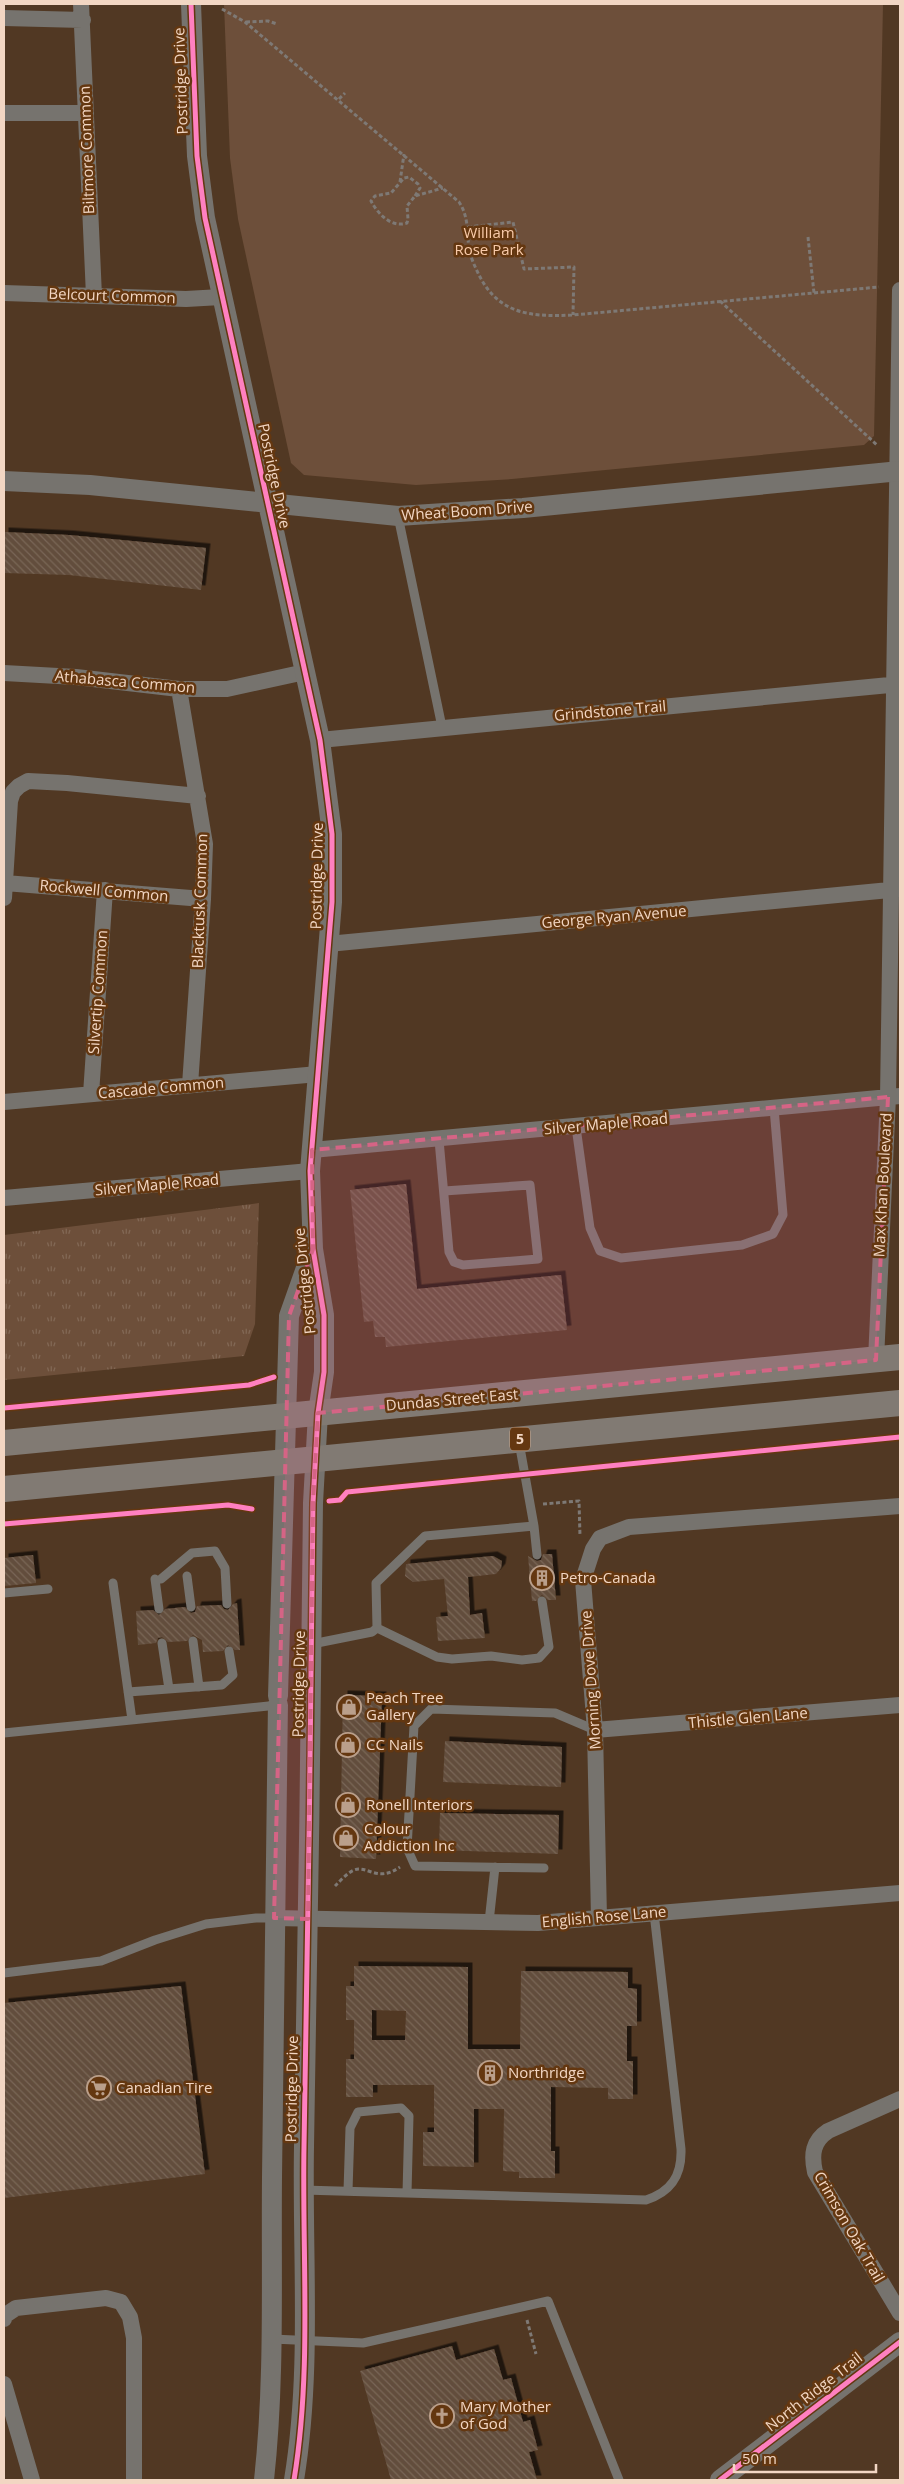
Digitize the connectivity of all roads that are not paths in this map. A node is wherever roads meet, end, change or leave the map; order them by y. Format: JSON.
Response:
{"nodes":[{"id":1,"x":81,"y":4,"type":"edge"},
{"id":2,"x":190,"y":4,"type":"edge"},
{"id":3,"x":4,"y":18,"type":"edge"},
{"id":4,"x":83,"y":20,"type":"junction"},
{"id":5,"x":4,"y":113,"type":"edge"},
{"id":6,"x":86,"y":113,"type":"junction"},
{"id":7,"x":900,"y":290,"type":"edge"},
{"id":8,"x":4,"y":293,"type":"edge"},
{"id":9,"x":94,"y":296,"type":"junction"},
{"id":10,"x":221,"y":298,"type":"junction"},
{"id":11,"x":898,"y":471,"type":"edge"},
{"id":12,"x":4,"y":481,"type":"edge"},
{"id":13,"x":267,"y":503,"type":"junction"},
{"id":14,"x":398,"y":516,"type":"junction"},
{"id":15,"x":304,"y":672,"type":"junction"},
{"id":16,"x":4,"y":673,"type":"edge"},
{"id":17,"x":897,"y":684,"type":"edge"},
{"id":18,"x":179,"y":689,"type":"junction"},
{"id":19,"x":442,"y":727,"type":"junction"},
{"id":20,"x":320,"y":740,"type":"junction"},
{"id":21,"x":198,"y":796,"type":"junction"},
{"id":22,"x":896,"y":889,"type":"edge"},
{"id":23,"x":4,"y":890,"type":"edge"},
{"id":24,"x":105,"y":890,"type":"junction"},
{"id":25,"x":203,"y":899,"type":"junction"},
{"id":26,"x":328,"y":944,"type":"junction"},
{"id":27,"x":318,"y":1074,"type":"junction"},
{"id":28,"x":190,"y":1085,"type":"junction"},
{"id":29,"x":91,"y":1094,"type":"junction"},
{"id":30,"x":894,"y":1097,"type":"edge"},
{"id":31,"x":4,"y":1102,"type":"edge"},
{"id":32,"x":774,"y":1108,"type":"junction"},
{"id":33,"x":576,"y":1127,"type":"junction"},
{"id":34,"x":439,"y":1140,"type":"junction"},
{"id":35,"x":312,"y":1150,"type":"junction"},
{"id":36,"x":310,"y":1171,"type":"junction"},
{"id":37,"x":444,"y":1191,"type":"junction"},
{"id":38,"x":4,"y":1198,"type":"edge"},
{"id":39,"x":312,"y":1249,"type":"junction"},
{"id":40,"x":888,"y":1359,"type":"edge"},
{"id":41,"x":900,"y":1403,"type":"edge"},
{"id":42,"x":318,"y":1413,"type":"junction"},
{"id":43,"x":286,"y":1416,"type":"junction"},
{"id":44,"x":518,"y":1439,"type":"junction"},
{"id":45,"x":4,"y":1443,"type":"edge"},
{"id":46,"x":317,"y":1458,"type":"junction"},
{"id":47,"x":285,"y":1462,"type":"junction"},
{"id":48,"x":4,"y":1489,"type":"edge"},
{"id":49,"x":900,"y":1506,"type":"edge"},
{"id":50,"x":534,"y":1526,"type":"junction"},
{"id":51,"x":537,"y":1555,"type":"dead end"},
{"id":52,"x":187,"y":1576,"type":"dead end"},
{"id":53,"x":113,"y":1583,"type":"dead end"},
{"id":54,"x":48,"y":1589,"type":"dead end"},
{"id":55,"x":4,"y":1593,"type":"edge"},
{"id":56,"x":542,"y":1600,"type":"dead end"},
{"id":57,"x":227,"y":1604,"type":"dead end"},
{"id":58,"x":191,"y":1607,"type":"dead end"},
{"id":59,"x":159,"y":1609,"type":"dead end"},
{"id":60,"x":377,"y":1628,"type":"junction"},
{"id":61,"x":193,"y":1641,"type":"dead end"},
{"id":62,"x":162,"y":1643,"type":"dead end"},
{"id":63,"x":312,"y":1644,"type":"junction"},
{"id":64,"x":230,"y":1651,"type":"dead end"},
{"id":65,"x":199,"y":1687,"type":"junction"},
{"id":66,"x":169,"y":1689,"type":"junction"},
{"id":67,"x":128,"y":1692,"type":"junction"},
{"id":68,"x":278,"y":1701,"type":"junction"},
{"id":69,"x":900,"y":1705,"type":"edge"},
{"id":70,"x":132,"y":1720,"type":"junction"},
{"id":71,"x":596,"y":1730,"type":"junction"},
{"id":72,"x":4,"y":1733,"type":"edge"},
{"id":73,"x":495,"y":1867,"type":"junction"},
{"id":74,"x":544,"y":1868,"type":"dead end"},
{"id":75,"x":900,"y":1893,"type":"edge"},
{"id":76,"x":654,"y":1914,"type":"junction"},
{"id":77,"x":274,"y":1918,"type":"junction"},
{"id":78,"x":599,"y":1918,"type":"junction"},
{"id":79,"x":308,"y":1919,"type":"junction"},
{"id":80,"x":489,"y":1922,"type":"junction"},
{"id":81,"x":4,"y":1973,"type":"edge"},
{"id":82,"x":900,"y":2099,"type":"edge"},
{"id":83,"x":303,"y":2190,"type":"junction"},
{"id":84,"x":348,"y":2191,"type":"junction"},
{"id":85,"x":407,"y":2193,"type":"junction"},
{"id":86,"x":900,"y":2313,"type":"edge"},
{"id":87,"x":4,"y":2319,"type":"edge"},
{"id":88,"x":272,"y":2339,"type":"junction"},
{"id":89,"x":304,"y":2340,"type":"junction"},
{"id":90,"x":900,"y":2342,"type":"edge"},
{"id":91,"x":4,"y":2384,"type":"edge"},
{"id":92,"x":32,"y":2480,"type":"edge"},
{"id":93,"x":134,"y":2480,"type":"edge"},
{"id":94,"x":264,"y":2480,"type":"edge"},
{"id":95,"x":294,"y":2480,"type":"edge"},
{"id":96,"x":619,"y":2480,"type":"edge"},
{"id":97,"x":720,"y":2480,"type":"edge"}],
"edges":[{"from":1,"to":4,"type":"street","name":"Biltmore Common"},
{"from":2,"to":10,"type":"street","name":"Postridge Drive"},
{"from":3,"to":4,"type":"street"},
{"from":4,"to":6,"type":"street","name":"Biltmore Common"},
{"from":5,"to":6,"type":"street"},
{"from":6,"to":9,"type":"street","name":"Biltmore Common"},
{"from":7,"to":11,"type":"street","name":"Max Khan Boulevard"},
{"from":8,"to":9,"type":"street","name":"Belcourt Common"},
{"from":9,"to":10,"type":"street","name":"Belcourt Common"},
{"from":10,"to":13,"type":"street","name":"Postridge Drive"},
{"from":11,"to":14,"type":"street","name":"Wheat Boom Drive"},
{"from":11,"to":17,"type":"street","name":"Max Khan Boulevard"},
{"from":12,"to":13,"type":"street","name":"Wheat Boom Drive"},
{"from":13,"to":14,"type":"street","name":"Wheat Boom Drive"},
{"from":13,"to":15,"type":"street","name":"Postridge Drive"},
{"from":14,"to":19,"type":"lane"},
{"from":15,"to":18,"type":"street","name":"Athabasca Common"},
{"from":15,"to":20,"type":"street","name":"Postridge Drive"},
{"from":16,"to":18,"type":"street","name":"Athabasca Common"},
{"from":17,"to":19,"type":"street","name":"Grindstone Trail"},
{"from":17,"to":22,"type":"street","name":"Max Khan Boulevard"},
{"from":18,"to":21,"type":"street","name":"Blacktusk Common"},
{"from":19,"to":20,"type":"street","name":"Grindstone Trail"},
{"from":20,"to":26,"type":"street","name":"Postridge Drive"},
{"from":21,"to":23,"type":"street"},
{"from":21,"to":25,"type":"street","name":"Blacktusk Common"},
{"from":22,"to":26,"type":"street","name":"George Ryan Avenue"},
{"from":22,"to":30,"type":"street","name":"Max Khan Boulevard"},
{"from":23,"to":24,"type":"street","name":"Rockwell Common"},
{"from":24,"to":25,"type":"street","name":"Rockwell Common"},
{"from":24,"to":29,"type":"street","name":"Silvertip Common"},
{"from":25,"to":28,"type":"street","name":"Blacktusk Common"},
{"from":26,"to":27,"type":"street","name":"Postridge Drive"},
{"from":27,"to":28,"type":"street","name":"Cascade Common"},
{"from":27,"to":35,"type":"street","name":"Postridge Drive"},
{"from":28,"to":29,"type":"street","name":"Cascade Common"},
{"from":29,"to":31,"type":"street","name":"Cascade Common"},
{"from":30,"to":32,"type":"street","name":"Silver Maple Road"},
{"from":30,"to":40,"type":"street","name":"Max Khan Boulevard"},
{"from":32,"to":33,"type":"street","name":"Silver Maple Road"},
{"from":32,"to":33,"type":"lane"},
{"from":33,"to":34,"type":"street","name":"Silver Maple Road"},
{"from":34,"to":35,"type":"street","name":"Silver Maple Road"},
{"from":34,"to":37,"type":"lane"},
{"from":35,"to":36,"type":"street","name":"Postridge Drive"},
{"from":36,"to":38,"type":"street","name":"Silver Maple Road"},
{"from":36,"to":39,"type":"street","name":"Postridge Drive"},
{"from":37,"to":37,"type":"lane"},
{"from":39,"to":42,"type":"street","name":"Postridge Drive"},
{"from":39,"to":43,"type":"street","name":"Postridge Drive"},
{"from":40,"to":42,"type":"main road","name":"Dundas Street East"},
{"from":41,"to":44,"type":"main road","number":"5"},
{"from":42,"to":43,"type":"main road","name":"Dundas Street East"},
{"from":42,"to":46,"type":"street","name":"Postridge Drive"},
{"from":43,"to":45,"type":"main road","name":"Dundas Street East"},
{"from":43,"to":47,"type":"street","name":"Postridge Drive"},
{"from":44,"to":46,"type":"main road","number":"5"},
{"from":44,"to":50,"type":"lane"},
{"from":46,"to":47,"type":"main road","number":"5"},
{"from":46,"to":63,"type":"street","name":"Postridge Drive"},
{"from":47,"to":48,"type":"main road","number":"5"},
{"from":47,"to":68,"type":"street","name":"Postridge Drive"},
{"from":49,"to":71,"type":"street","name":"Morning Dove Drive"},
{"from":50,"to":51,"type":"lane"},
{"from":50,"to":60,"type":"lane"},
{"from":52,"to":58,"type":"lane"},
{"from":53,"to":67,"type":"lane"},
{"from":54,"to":55,"type":"lane"},
{"from":56,"to":60,"type":"lane"},
{"from":57,"to":59,"type":"lane"},
{"from":60,"to":63,"type":"lane"},
{"from":61,"to":65,"type":"lane"},
{"from":62,"to":66,"type":"lane"},
{"from":63,"to":79,"type":"street","name":"Postridge Drive"},
{"from":64,"to":65,"type":"lane"},
{"from":65,"to":66,"type":"lane"},
{"from":66,"to":67,"type":"lane"},
{"from":67,"to":70,"type":"lane"},
{"from":68,"to":70,"type":"lane"},
{"from":68,"to":77,"type":"street","name":"Postridge Drive"},
{"from":69,"to":71,"type":"street","name":"Thistle Glen Lane"},
{"from":70,"to":72,"type":"lane"},
{"from":71,"to":73,"type":"lane"},
{"from":71,"to":78,"type":"street","name":"Morning Dove Drive"},
{"from":73,"to":74,"type":"lane"},
{"from":73,"to":80,"type":"lane"},
{"from":75,"to":76,"type":"street","name":"English Rose Lane"},
{"from":76,"to":78,"type":"street","name":"English Rose Lane"},
{"from":76,"to":85,"type":"lane"},
{"from":77,"to":79,"type":"street","name":"English Rose Lane"},
{"from":77,"to":81,"type":"lane"},
{"from":77,"to":88,"type":"street","name":"Postridge Drive"},
{"from":78,"to":80,"type":"street","name":"English Rose Lane"},
{"from":79,"to":80,"type":"street","name":"English Rose Lane"},
{"from":79,"to":83,"type":"street","name":"Postridge Drive"},
{"from":82,"to":86,"type":"street","name":"Crimson Oak Trail"},
{"from":83,"to":84,"type":"lane"},
{"from":83,"to":89,"type":"street","name":"Postridge Drive"},
{"from":84,"to":85,"type":"lane"},
{"from":84,"to":85,"type":"lane"},
{"from":87,"to":93,"type":"street"},
{"from":88,"to":89,"type":"lane"},
{"from":88,"to":94,"type":"street","name":"Postridge Drive"},
{"from":89,"to":95,"type":"street","name":"Postridge Drive"},
{"from":89,"to":96,"type":"lane"},
{"from":90,"to":97,"type":"street","name":"North Ridge Trail"},
{"from":91,"to":92,"type":"street"}]}
